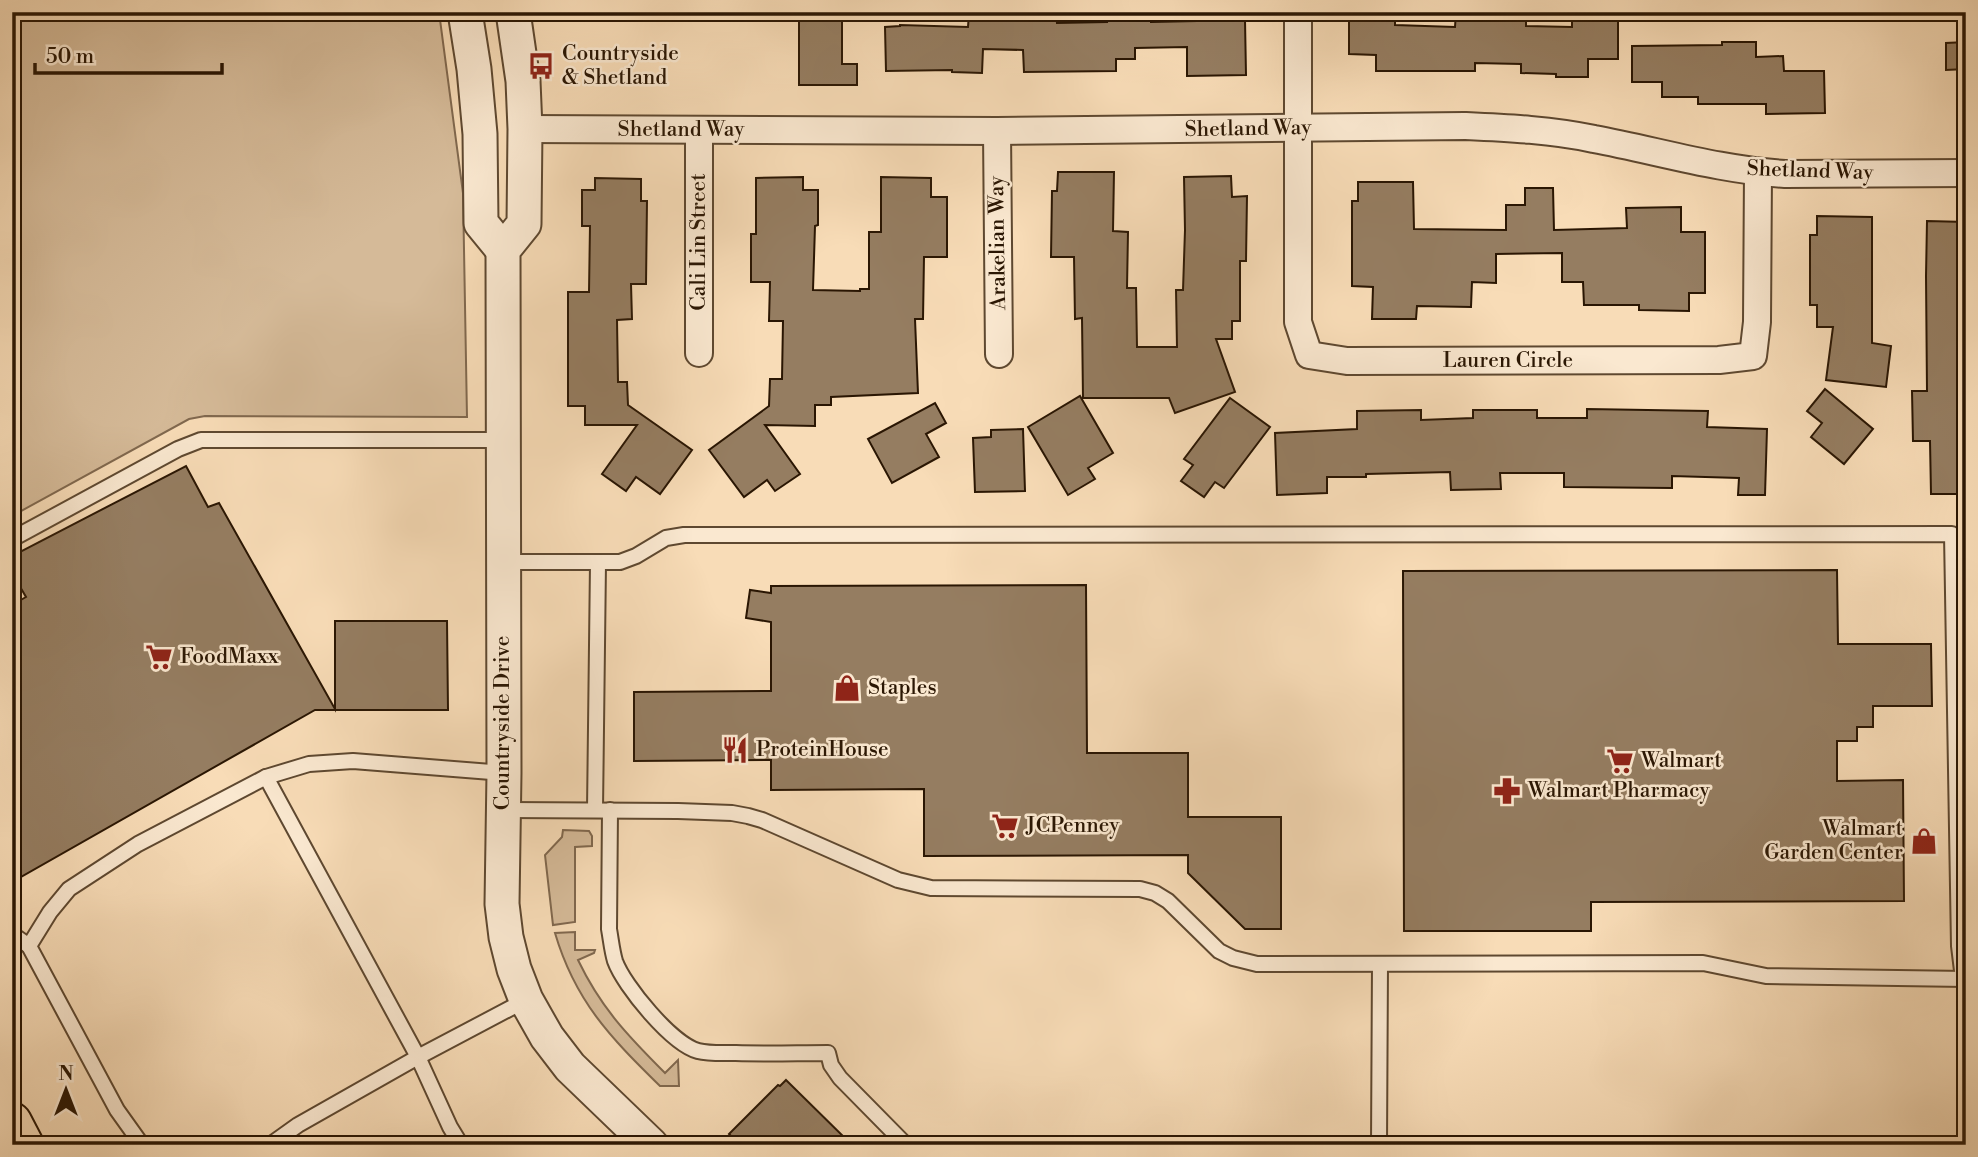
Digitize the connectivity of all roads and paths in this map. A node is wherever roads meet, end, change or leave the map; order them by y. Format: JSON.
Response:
{"nodes":[{"id":1,"x":465,"y":12,"type":"edge"},
{"id":2,"x":513,"y":12,"type":"edge"},
{"id":3,"x":1298,"y":12,"type":"edge"},
{"id":4,"x":1300,"y":128,"type":"junction"},
{"id":5,"x":525,"y":129,"type":"junction"},
{"id":6,"x":699,"y":130,"type":"junction"},
{"id":7,"x":997,"y":131,"type":"junction"},
{"id":8,"x":1758,"y":172,"type":"junction"},
{"id":9,"x":1966,"y":173,"type":"edge"},
{"id":10,"x":503,"y":250,"type":"junction"},
{"id":11,"x":699,"y":353,"type":"dead end"},
{"id":12,"x":999,"y":354,"type":"dead end"},
{"id":13,"x":503,"y":440,"type":"junction"},
{"id":14,"x":1959,"y":534,"type":"edge"},
{"id":15,"x":12,"y":539,"type":"edge"},
{"id":16,"x":504,"y":562,"type":"junction"},
{"id":17,"x":598,"y":563,"type":"junction"},
{"id":18,"x":504,"y":773,"type":"junction"},
{"id":19,"x":266,"y":777,"type":"junction"},
{"id":20,"x":503,"y":810,"type":"junction"},
{"id":21,"x":602,"y":810,"type":"junction"},
{"id":22,"x":12,"y":934,"type":"edge"},
{"id":23,"x":30,"y":946,"type":"junction"},
{"id":24,"x":1380,"y":964,"type":"junction"},
{"id":25,"x":1964,"y":979,"type":"edge"},
{"id":26,"x":526,"y":1000,"type":"junction"},
{"id":27,"x":418,"y":1058,"type":"junction"},
{"id":28,"x":12,"y":1122,"type":"edge"},
{"id":29,"x":24,"y":1145,"type":"edge"},
{"id":30,"x":142,"y":1145,"type":"edge"},
{"id":31,"x":271,"y":1145,"type":"edge"},
{"id":32,"x":461,"y":1145,"type":"edge"},
{"id":33,"x":651,"y":1145,"type":"edge"},
{"id":34,"x":906,"y":1145,"type":"edge"},
{"id":35,"x":1379,"y":1145,"type":"edge"}],
"edges":[{"from":1,"to":10,"type":"street"},
{"from":2,"to":5,"type":"street"},
{"from":3,"to":4,"type":"street"},
{"from":4,"to":7,"type":"street","name":"Shetland Way"},
{"from":4,"to":8,"type":"street","name":"Shetland Way"},
{"from":4,"to":8,"type":"street","name":"Lauren Circle"},
{"from":5,"to":6,"type":"street","name":"Shetland Way"},
{"from":5,"to":10,"type":"street"},
{"from":6,"to":7,"type":"street","name":"Shetland Way"},
{"from":6,"to":11,"type":"street","name":"Cali Lin Street"},
{"from":7,"to":12,"type":"street","name":"Arakelian Way"},
{"from":8,"to":9,"type":"street","name":"Shetland Way"},
{"from":10,"to":13,"type":"street","name":"Countryside Drive"},
{"from":13,"to":15,"type":"lane"},
{"from":13,"to":16,"type":"street","name":"Countryside Drive"},
{"from":14,"to":17,"type":"lane"},
{"from":14,"to":25,"type":"lane"},
{"from":16,"to":17,"type":"lane"},
{"from":16,"to":18,"type":"street","name":"Countryside Drive"},
{"from":17,"to":21,"type":"lane"},
{"from":18,"to":19,"type":"lane"},
{"from":18,"to":20,"type":"street","name":"Countryside Drive"},
{"from":19,"to":23,"type":"lane"},
{"from":19,"to":27,"type":"lane"},
{"from":20,"to":21,"type":"lane"},
{"from":20,"to":26,"type":"street","name":"Countryside Drive"},
{"from":21,"to":24,"type":"lane"},
{"from":21,"to":34,"type":"lane"},
{"from":22,"to":23,"type":"lane"},
{"from":23,"to":30,"type":"lane"},
{"from":24,"to":25,"type":"lane"},
{"from":24,"to":35,"type":"lane"},
{"from":26,"to":27,"type":"lane"},
{"from":26,"to":33,"type":"street","name":"Countryside Drive"},
{"from":27,"to":31,"type":"lane"},
{"from":27,"to":32,"type":"lane"},
{"from":28,"to":29,"type":"highway"}]}
